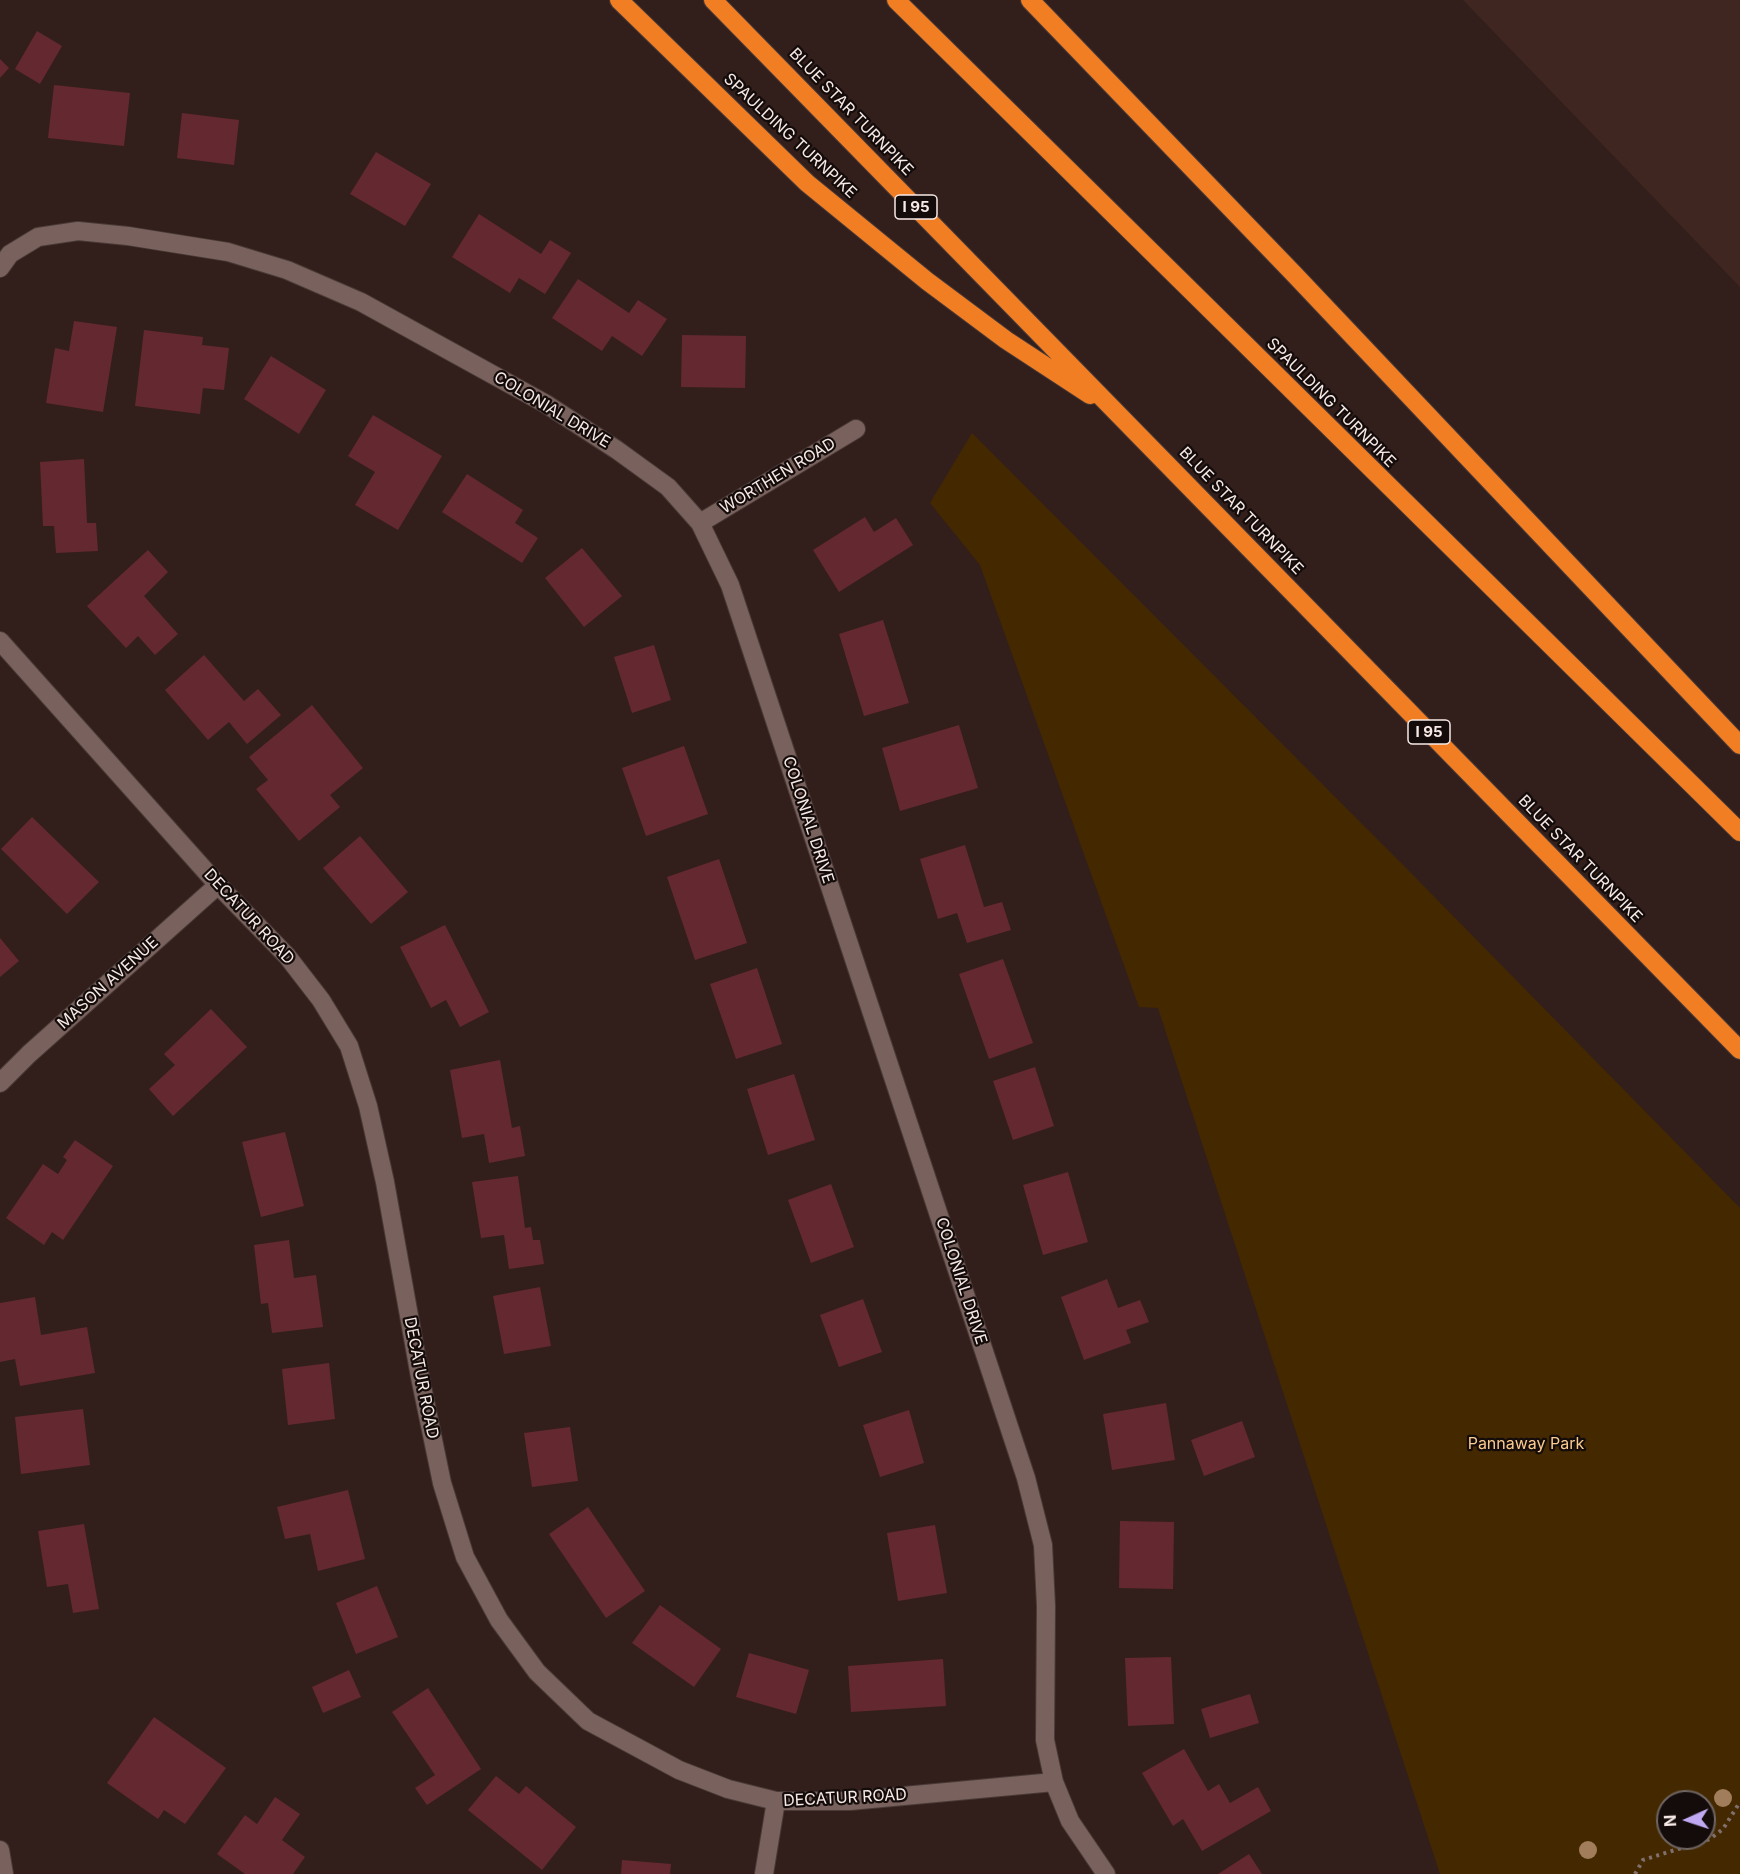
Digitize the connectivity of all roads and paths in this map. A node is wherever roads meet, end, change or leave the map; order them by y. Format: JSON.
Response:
{"nodes":[{"id":1,"x":619,"y":0,"type":"edge"},
{"id":2,"x":713,"y":0,"type":"edge"},
{"id":3,"x":896,"y":0,"type":"edge"},
{"id":4,"x":1030,"y":0,"type":"edge"},
{"id":5,"x":3,"y":255,"type":"edge"},
{"id":6,"x":1119,"y":414,"type":"junction"},
{"id":7,"x":856,"y":429,"type":"dead end"},
{"id":8,"x":700,"y":523,"type":"junction"},
{"id":9,"x":0,"y":641,"type":"edge"},
{"id":10,"x":1740,"y":745,"type":"edge"},
{"id":11,"x":1740,"y":832,"type":"edge"},
{"id":12,"x":218,"y":885,"type":"junction"},
{"id":13,"x":1740,"y":1050,"type":"edge"},
{"id":14,"x":0,"y":1083,"type":"edge"},
{"id":15,"x":1054,"y":1782,"type":"junction"},
{"id":16,"x":776,"y":1801,"type":"junction"},
{"id":17,"x":1740,"y":1802,"type":"edge"},
{"id":18,"x":0,"y":1850,"type":"edge"},
{"id":19,"x":4,"y":1874,"type":"edge"},
{"id":20,"x":764,"y":1874,"type":"edge"},
{"id":21,"x":1106,"y":1874,"type":"edge"},
{"id":22,"x":1635,"y":1874,"type":"edge"}],
"edges":[{"from":1,"to":6,"type":"highway","name":"SPAULDING TURNPIKE"},
{"from":2,"to":6,"type":"highway","name":"BLUE STAR TURNPIKE","number":"I 95"},
{"from":3,"to":11,"type":"highway","name":"SPAULDING TURNPIKE"},
{"from":4,"to":10,"type":"highway"},
{"from":5,"to":8,"type":"street","name":"COLONIAL DRIVE"},
{"from":6,"to":13,"type":"highway","name":"BLUE STAR TURNPIKE","number":"I 95"},
{"from":7,"to":8,"type":"street","name":"WORTHEN ROAD"},
{"from":8,"to":15,"type":"street","name":"COLONIAL DRIVE"},
{"from":9,"to":12,"type":"street","name":"DECATUR ROAD"},
{"from":12,"to":14,"type":"street","name":"MASON AVENUE"},
{"from":12,"to":16,"type":"street","name":"DECATUR ROAD"},
{"from":15,"to":16,"type":"street","name":"DECATUR ROAD"},
{"from":15,"to":21,"type":"street","name":"COLONIAL DRIVE"},
{"from":16,"to":20,"type":"street"},
{"from":17,"to":22,"type":"path"},
{"from":18,"to":19,"type":"street"}]}
